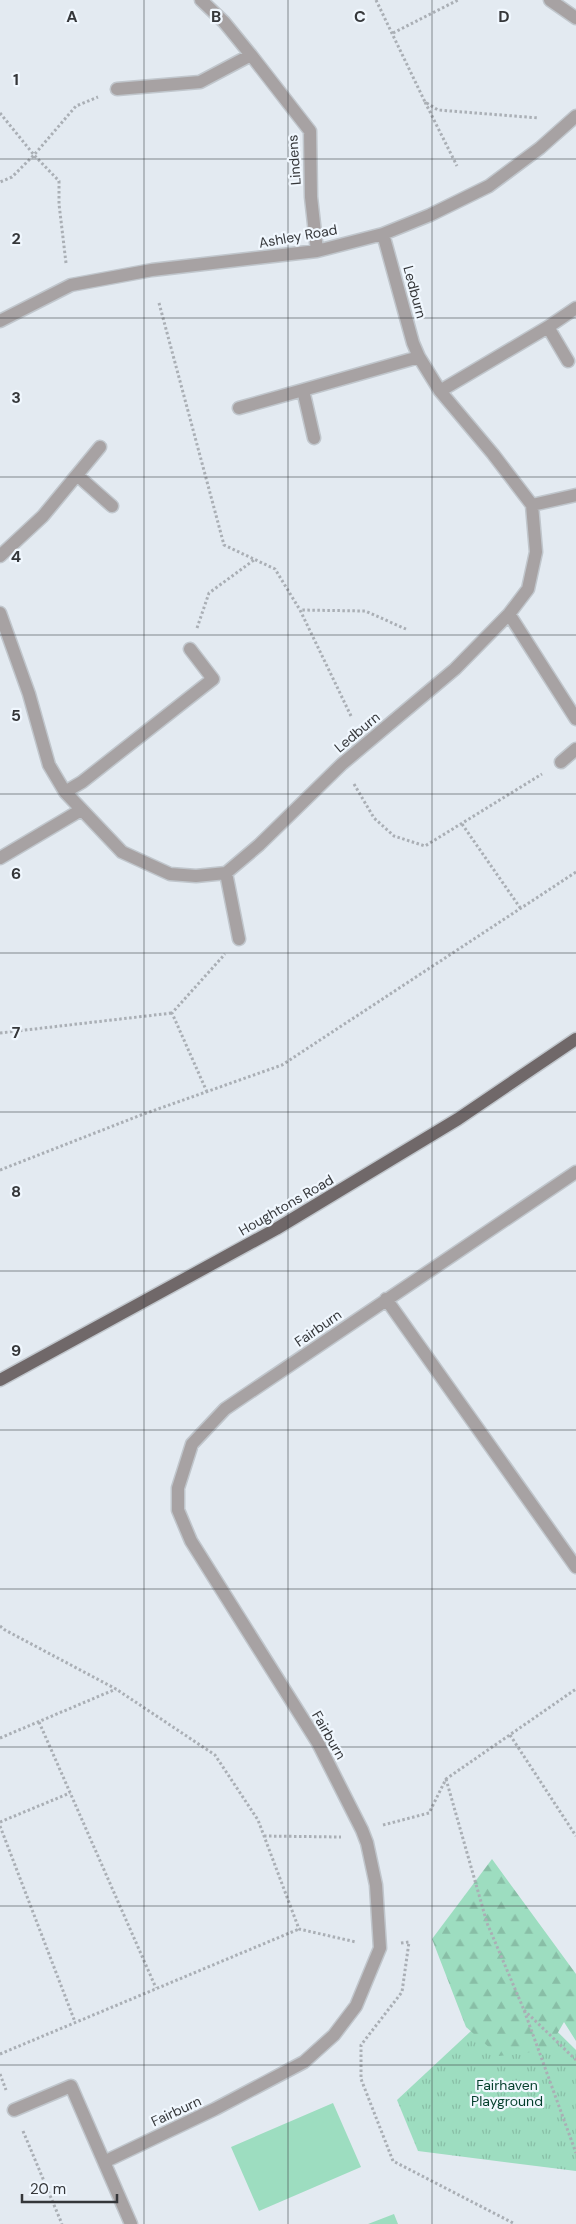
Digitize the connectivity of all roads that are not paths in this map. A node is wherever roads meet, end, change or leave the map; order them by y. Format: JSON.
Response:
{"nodes":[{"id":1,"x":201,"y":0,"type":"edge"},
{"id":2,"x":550,"y":0,"type":"edge"},
{"id":3,"x":576,"y":18,"type":"edge"},
{"id":4,"x":251,"y":55,"type":"junction"},
{"id":5,"x":117,"y":89,"type":"road end"},
{"id":6,"x":571,"y":121,"type":"edge"},
{"id":7,"x":383,"y":234,"type":"junction"},
{"id":8,"x":317,"y":251,"type":"junction"},
{"id":9,"x":576,"y":308,"type":"edge"},
{"id":10,"x":0,"y":321,"type":"edge"},
{"id":11,"x":548,"y":327,"type":"junction"},
{"id":12,"x":419,"y":357,"type":"junction"},
{"id":13,"x":568,"y":361,"type":"dead end"},
{"id":14,"x":303,"y":390,"type":"junction"},
{"id":15,"x":440,"y":391,"type":"junction"},
{"id":16,"x":239,"y":408,"type":"dead end"},
{"id":17,"x":314,"y":438,"type":"dead end"},
{"id":18,"x":100,"y":447,"type":"dead end"},
{"id":19,"x":77,"y":475,"type":"junction"},
{"id":20,"x":576,"y":495,"type":"edge"},
{"id":21,"x":532,"y":505,"type":"junction"},
{"id":22,"x":112,"y":506,"type":"dead end"},
{"id":23,"x":0,"y":556,"type":"edge"},
{"id":24,"x":0,"y":613,"type":"edge"},
{"id":25,"x":509,"y":614,"type":"junction"},
{"id":26,"x":190,"y":649,"type":"road end"},
{"id":27,"x":576,"y":719,"type":"edge"},
{"id":28,"x":576,"y":749,"type":"edge"},
{"id":29,"x":561,"y":762,"type":"road end"},
{"id":30,"x":65,"y":792,"type":"junction"},
{"id":31,"x":81,"y":810,"type":"junction"},
{"id":32,"x":0,"y":858,"type":"edge"},
{"id":33,"x":226,"y":873,"type":"junction"},
{"id":34,"x":239,"y":939,"type":"road end"},
{"id":35,"x":576,"y":1039,"type":"edge"},
{"id":36,"x":576,"y":1172,"type":"edge"},
{"id":37,"x":386,"y":1299,"type":"junction"},
{"id":38,"x":0,"y":1380,"type":"edge"},
{"id":39,"x":576,"y":1567,"type":"edge"},
{"id":40,"x":14,"y":2110,"type":"road end"},
{"id":41,"x":104,"y":2162,"type":"junction"},
{"id":42,"x":131,"y":2224,"type":"edge"}],
"edges":[{"from":1,"to":4,"type":"street","name":"Lindens"},
{"from":2,"to":3,"type":"street"},
{"from":4,"to":5,"type":"street"},
{"from":4,"to":8,"type":"street","name":"Lindens"},
{"from":6,"to":7,"type":"street","name":"Ashley Road"},
{"from":7,"to":8,"type":"street","name":"Ashley Road"},
{"from":7,"to":12,"type":"street","name":"Ledburn"},
{"from":8,"to":10,"type":"street","name":"Ashley Road"},
{"from":9,"to":11,"type":"street"},
{"from":11,"to":13,"type":"street"},
{"from":11,"to":15,"type":"street"},
{"from":12,"to":14,"type":"street"},
{"from":12,"to":15,"type":"street","name":"Ledburn"},
{"from":14,"to":16,"type":"street"},
{"from":14,"to":17,"type":"street"},
{"from":15,"to":21,"type":"street","name":"Ledburn"},
{"from":18,"to":19,"type":"street"},
{"from":19,"to":22,"type":"street"},
{"from":19,"to":23,"type":"street"},
{"from":20,"to":21,"type":"street"},
{"from":21,"to":25,"type":"street","name":"Ledburn"},
{"from":24,"to":30,"type":"street"},
{"from":25,"to":27,"type":"street"},
{"from":25,"to":33,"type":"street","name":"Ledburn"},
{"from":26,"to":30,"type":"street"},
{"from":28,"to":29,"type":"street"},
{"from":30,"to":31,"type":"street"},
{"from":31,"to":32,"type":"street"},
{"from":31,"to":33,"type":"street"},
{"from":33,"to":34,"type":"street"},
{"from":35,"to":38,"type":"main road","name":"Houghtons Road"},
{"from":36,"to":37,"type":"street","name":"Fairburn"},
{"from":37,"to":39,"type":"street"},
{"from":37,"to":41,"type":"street","name":"Fairburn"},
{"from":40,"to":41,"type":"street"},
{"from":41,"to":42,"type":"street"}]}
